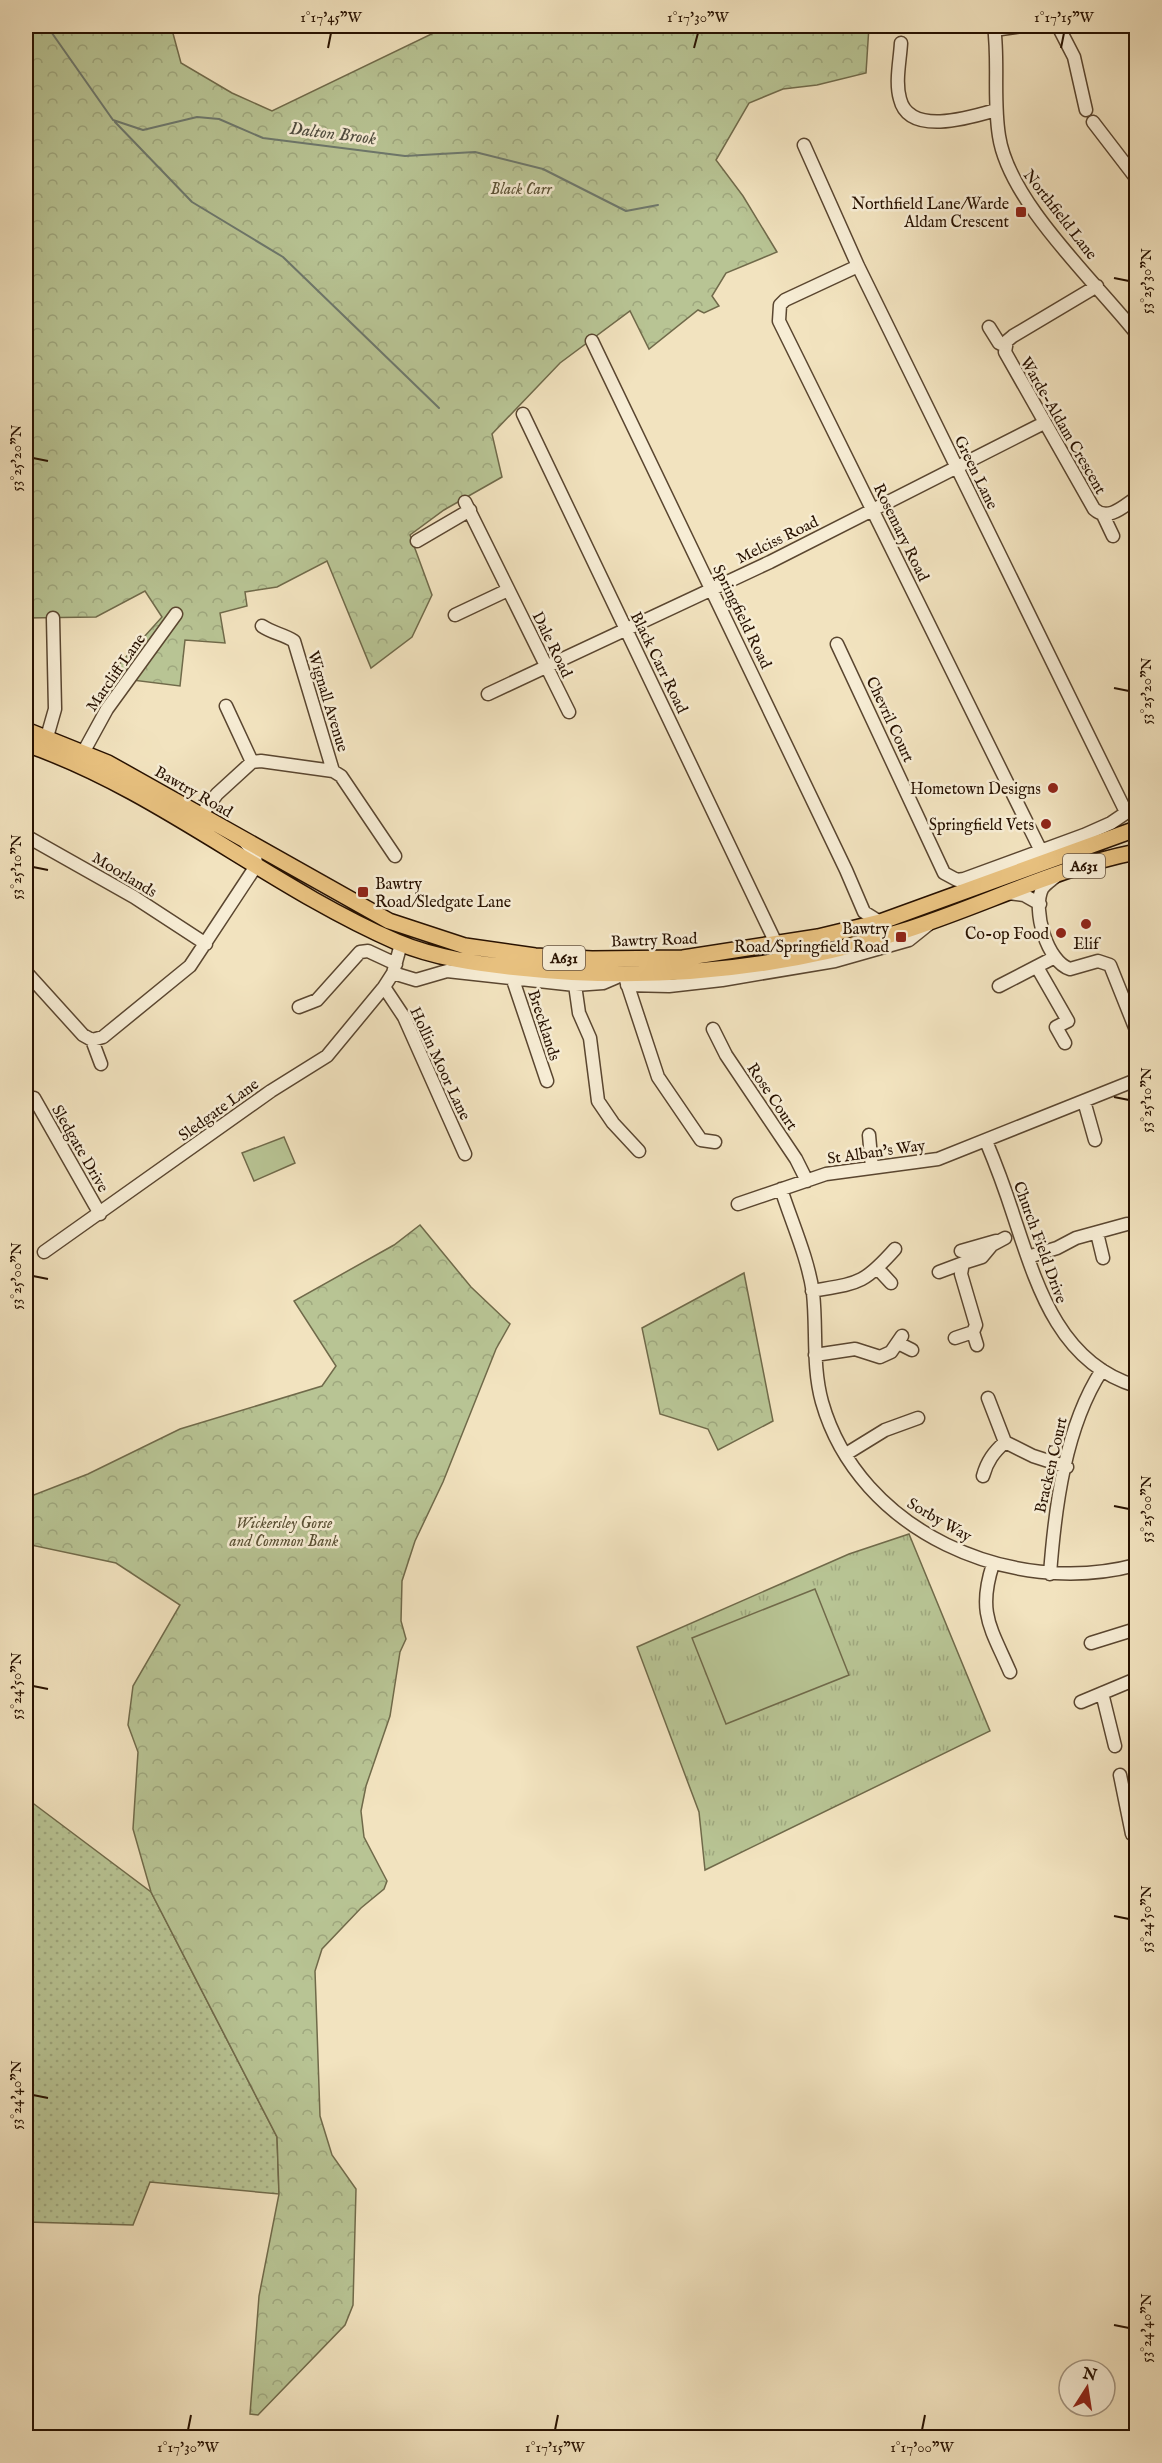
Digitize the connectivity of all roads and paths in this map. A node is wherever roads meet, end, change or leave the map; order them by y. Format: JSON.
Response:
{"nodes":[{"id":1,"x":1022,"y":26,"type":"edge"},
{"id":2,"x":1058,"y":26,"type":"edge"},
{"id":3,"x":994,"y":28,"type":"edge"},
{"id":4,"x":902,"y":43,"type":"dead end"},
{"id":5,"x":996,"y":110,"type":"junction"},
{"id":6,"x":1086,"y":110,"type":"dead end"},
{"id":7,"x":1093,"y":122,"type":"dead end"},
{"id":8,"x":804,"y":145,"type":"dead end"},
{"id":9,"x":1137,"y":178,"type":"edge"},
{"id":10,"x":858,"y":266,"type":"junction"},
{"id":11,"x":1097,"y":286,"type":"junction"},
{"id":12,"x":989,"y":327,"type":"dead end"},
{"id":13,"x":1135,"y":329,"type":"edge"},
{"id":14,"x":592,"y":341,"type":"dead end"},
{"id":15,"x":1005,"y":346,"type":"junction"},
{"id":16,"x":523,"y":414,"type":"dead end"},
{"id":17,"x":1044,"y":423,"type":"junction"},
{"id":18,"x":957,"y":469,"type":"junction"},
{"id":19,"x":1137,"y":498,"type":"edge"},
{"id":20,"x":873,"y":510,"type":"junction"},
{"id":21,"x":1103,"y":515,"type":"junction"},
{"id":22,"x":1113,"y":536,"type":"dead end"},
{"id":23,"x":417,"y":541,"type":"dead end"},
{"id":24,"x":711,"y":588,"type":"junction"},
{"id":25,"x":508,"y":590,"type":"junction"},
{"id":26,"x":176,"y":614,"type":"dead end"},
{"id":27,"x":455,"y":615,"type":"dead end"},
{"id":28,"x":53,"y":618,"type":"dead end"},
{"id":29,"x":262,"y":626,"type":"dead end"},
{"id":30,"x":626,"y":628,"type":"junction"},
{"id":31,"x":837,"y":644,"type":"dead end"},
{"id":32,"x":546,"y":666,"type":"junction"},
{"id":33,"x":488,"y":694,"type":"dead end"},
{"id":34,"x":226,"y":706,"type":"dead end"},
{"id":35,"x":569,"y":712,"type":"dead end"},
{"id":36,"x":26,"y":730,"type":"edge"},
{"id":37,"x":46,"y":737,"type":"junction"},
{"id":38,"x":26,"y":744,"type":"edge"},
{"id":39,"x":84,"y":751,"type":"junction"},
{"id":40,"x":252,"y":762,"type":"junction"},
{"id":41,"x":333,"y":771,"type":"junction"},
{"id":42,"x":1131,"y":809,"type":"edge"},
{"id":43,"x":201,"y":815,"type":"junction"},
{"id":44,"x":1137,"y":829,"type":"edge"},
{"id":45,"x":26,"y":836,"type":"edge"},
{"id":46,"x":241,"y":838,"type":"junction"},
{"id":47,"x":1041,"y":851,"type":"junction"},
{"id":48,"x":1137,"y":852,"type":"edge"},
{"id":49,"x":395,"y":856,"type":"dead end"},
{"id":50,"x":287,"y":865,"type":"junction"},
{"id":51,"x":256,"y":866,"type":"junction"},
{"id":52,"x":1056,"y":876,"type":"junction"},
{"id":53,"x":1008,"y":893,"type":"junction"},
{"id":54,"x":310,"y":897,"type":"junction"},
{"id":55,"x":1040,"y":904,"type":"junction"},
{"id":56,"x":861,"y":906,"type":"junction"},
{"id":57,"x":934,"y":920,"type":"junction"},
{"id":58,"x":880,"y":922,"type":"junction"},
{"id":59,"x":767,"y":925,"type":"junction"},
{"id":60,"x":847,"y":931,"type":"junction"},
{"id":61,"x":206,"y":944,"type":"junction"},
{"id":62,"x":401,"y":944,"type":"junction"},
{"id":63,"x":779,"y":953,"type":"junction"},
{"id":64,"x":748,"y":955,"type":"junction"},
{"id":65,"x":1055,"y":957,"type":"junction"},
{"id":66,"x":1037,"y":967,"type":"junction"},
{"id":67,"x":394,"y":968,"type":"junction"},
{"id":68,"x":26,"y":972,"type":"edge"},
{"id":69,"x":513,"y":980,"type":"junction"},
{"id":70,"x":626,"y":980,"type":"junction"},
{"id":71,"x":575,"y":985,"type":"junction"},
{"id":72,"x":999,"y":986,"type":"dead end"},
{"id":73,"x":384,"y":987,"type":"junction"},
{"id":74,"x":299,"y":1006,"type":"dead end"},
{"id":75,"x":713,"y":1029,"type":"dead end"},
{"id":76,"x":1137,"y":1030,"type":"edge"},
{"id":77,"x":92,"y":1040,"type":"junction"},
{"id":78,"x":1065,"y":1043,"type":"dead end"},
{"id":79,"x":101,"y":1064,"type":"dead end"},
{"id":80,"x":1137,"y":1080,"type":"edge"},
{"id":81,"x":547,"y":1081,"type":"dead end"},
{"id":82,"x":34,"y":1098,"type":"dead end"},
{"id":83,"x":1084,"y":1101,"type":"junction"},
{"id":84,"x":868,"y":1135,"type":"dead end"},
{"id":85,"x":1095,"y":1140,"type":"dead end"},
{"id":86,"x":986,"y":1141,"type":"junction"},
{"id":87,"x":715,"y":1142,"type":"dead end"},
{"id":88,"x":639,"y":1151,"type":"dead end"},
{"id":89,"x":465,"y":1154,"type":"dead end"},
{"id":90,"x":872,"y":1168,"type":"junction"},
{"id":91,"x":807,"y":1181,"type":"junction"},
{"id":92,"x":781,"y":1189,"type":"junction"},
{"id":93,"x":738,"y":1204,"type":"dead end"},
{"id":94,"x":100,"y":1214,"type":"junction"},
{"id":95,"x":1127,"y":1224,"type":"dead end"},
{"id":96,"x":1097,"y":1233,"type":"junction"},
{"id":97,"x":1020,"y":1234,"type":"junction"},
{"id":98,"x":895,"y":1249,"type":"dead end"},
{"id":99,"x":44,"y":1252,"type":"dead end"},
{"id":100,"x":962,"y":1257,"type":"junction"},
{"id":101,"x":1028,"y":1257,"type":"junction"},
{"id":102,"x":1103,"y":1258,"type":"dead end"},
{"id":103,"x":878,"y":1269,"type":"junction"},
{"id":104,"x":939,"y":1272,"type":"dead end"},
{"id":105,"x":891,"y":1283,"type":"dead end"},
{"id":106,"x":812,"y":1291,"type":"junction"},
{"id":107,"x":973,"y":1332,"type":"junction"},
{"id":108,"x":955,"y":1338,"type":"dead end"},
{"id":109,"x":977,"y":1346,"type":"dead end"},
{"id":110,"x":912,"y":1350,"type":"dead end"},
{"id":111,"x":815,"y":1355,"type":"junction"},
{"id":112,"x":1102,"y":1370,"type":"junction"},
{"id":113,"x":1137,"y":1386,"type":"edge"},
{"id":114,"x":988,"y":1398,"type":"dead end"},
{"id":115,"x":918,"y":1418,"type":"dead end"},
{"id":116,"x":1005,"y":1442,"type":"junction"},
{"id":117,"x":846,"y":1454,"type":"junction"},
{"id":118,"x":1066,"y":1467,"type":"junction"},
{"id":119,"x":983,"y":1476,"type":"dead end"},
{"id":120,"x":993,"y":1564,"type":"junction"},
{"id":121,"x":1137,"y":1565,"type":"edge"},
{"id":122,"x":1050,"y":1574,"type":"junction"},
{"id":123,"x":1137,"y":1629,"type":"edge"},
{"id":124,"x":1091,"y":1642,"type":"dead end"},
{"id":125,"x":1010,"y":1672,"type":"dead end"},
{"id":126,"x":1137,"y":1679,"type":"edge"},
{"id":127,"x":1102,"y":1693,"type":"junction"},
{"id":128,"x":1081,"y":1702,"type":"dead end"},
{"id":129,"x":1115,"y":1746,"type":"dead end"},
{"id":130,"x":1120,"y":1775,"type":"dead end"},
{"id":131,"x":1137,"y":1836,"type":"edge"}],
"edges":[{"from":1,"to":3,"type":"street"},
{"from":2,"to":6,"type":"street"},
{"from":3,"to":5,"type":"street","name":"Northfield Lane"},
{"from":4,"to":5,"type":"street"},
{"from":5,"to":11,"type":"street","name":"Northfield Lane"},
{"from":7,"to":9,"type":"street"},
{"from":8,"to":10,"type":"street","name":"Green Lane"},
{"from":10,"to":18,"type":"street","name":"Green Lane"},
{"from":10,"to":20,"type":"street","name":"Rosemary Road"},
{"from":11,"to":13,"type":"street","name":"Northfield Lane"},
{"from":11,"to":15,"type":"street","name":"Warde-Aldam Crescent"},
{"from":12,"to":15,"type":"street","name":"Warde-Aldam Crescent"},
{"from":14,"to":24,"type":"street","name":"Springfield Road"},
{"from":15,"to":17,"type":"street","name":"Warde-Aldam Crescent"},
{"from":16,"to":30,"type":"street","name":"Black Carr Road"},
{"from":17,"to":18,"type":"street","name":"Melciss Road"},
{"from":17,"to":21,"type":"street","name":"Warde-Aldam Crescent"},
{"from":18,"to":20,"type":"street","name":"Melciss Road"},
{"from":18,"to":42,"type":"street","name":"Green Lane"},
{"from":19,"to":21,"type":"street","name":"Warde-Aldam Crescent"},
{"from":20,"to":24,"type":"street","name":"Melciss Road"},
{"from":20,"to":47,"type":"street","name":"Rosemary Road"},
{"from":21,"to":22,"type":"street","name":"Warde-Aldam Crescent"},
{"from":23,"to":25,"type":"street","name":"Dale Road"},
{"from":24,"to":30,"type":"street","name":"Melciss Road"},
{"from":24,"to":56,"type":"street","name":"Springfield Road"},
{"from":25,"to":27,"type":"street"},
{"from":25,"to":32,"type":"street","name":"Dale Road"},
{"from":26,"to":39,"type":"street","name":"Marcliff Lane"},
{"from":28,"to":37,"type":"street"},
{"from":29,"to":41,"type":"street","name":"Wignall Avenue"},
{"from":30,"to":32,"type":"street","name":"Melciss Road"},
{"from":30,"to":59,"type":"street","name":"Black Carr Road"},
{"from":31,"to":47,"type":"street","name":"Chevril Court"},
{"from":32,"to":33,"type":"street","name":"Melciss Road"},
{"from":32,"to":35,"type":"street","name":"Dale Road"},
{"from":34,"to":40,"type":"street"},
{"from":36,"to":37,"type":"main road","name":"Bawtry Road","number":"A631"},
{"from":37,"to":39,"type":"main road","name":"Bawtry Road","number":"A631"},
{"from":38,"to":51,"type":"main road","name":"Bawtry Road","number":"A631"},
{"from":39,"to":43,"type":"main road","name":"Bawtry Road","number":"A631"},
{"from":40,"to":41,"type":"street"},
{"from":40,"to":43,"type":"street"},
{"from":41,"to":49,"type":"street"},
{"from":42,"to":47,"type":"street"},
{"from":43,"to":46,"type":"main road","name":"Bawtry Road","number":"A631"},
{"from":44,"to":58,"type":"main road","name":"Bawtry Road","number":"A631"},
{"from":45,"to":61,"type":"street","name":"Moorlands"},
{"from":46,"to":50,"type":"main road","name":"Bawtry Road","number":"A631"},
{"from":46,"to":51,"type":"street"},
{"from":48,"to":52,"type":"main road","name":"Bawtry Road","number":"A631"},
{"from":50,"to":54,"type":"main road","number":"A631"},
{"from":50,"to":64,"type":"main road","name":"Bawtry Road","number":"A631"},
{"from":51,"to":54,"type":"main road","name":"Bawtry Road","number":"A631"},
{"from":51,"to":61,"type":"street"},
{"from":52,"to":53,"type":"main road","name":"Bawtry Road","number":"A631"},
{"from":52,"to":55,"type":"street"},
{"from":53,"to":55,"type":"street"},
{"from":53,"to":57,"type":"main road","name":"Bawtry Road","number":"A631"},
{"from":54,"to":62,"type":"main road","name":"Bawtry Road","number":"A631"},
{"from":55,"to":65,"type":"street"},
{"from":56,"to":58,"type":"street","name":"Springfield Road"},
{"from":56,"to":60,"type":"street"},
{"from":57,"to":63,"type":"main road","name":"Bawtry Road","number":"A631"},
{"from":57,"to":70,"type":"street","name":"Bawtry Road"},
{"from":58,"to":60,"type":"main road","name":"Bawtry Road","number":"A631"},
{"from":59,"to":63,"type":"street","name":"Black Carr Road"},
{"from":59,"to":64,"type":"street"},
{"from":60,"to":63,"type":"main road","name":"Bawtry Road","number":"A631"},
{"from":61,"to":77,"type":"street"},
{"from":62,"to":67,"type":"street"},
{"from":62,"to":70,"type":"main road","name":"Bawtry Road","number":"A631"},
{"from":63,"to":64,"type":"main road","name":"Bawtry Road","number":"A631"},
{"from":64,"to":70,"type":"main road","name":"Bawtry Road","number":"A631"},
{"from":65,"to":66,"type":"street"},
{"from":65,"to":76,"type":"street"},
{"from":66,"to":72,"type":"street"},
{"from":66,"to":78,"type":"street"},
{"from":67,"to":69,"type":"street","name":"Bawtry Road"},
{"from":67,"to":73,"type":"street","name":"Sledgate Lane"},
{"from":67,"to":74,"type":"street","name":"Bawtry Road"},
{"from":68,"to":77,"type":"street"},
{"from":69,"to":71,"type":"street","name":"Bawtry Road"},
{"from":69,"to":81,"type":"street","name":"Brecklands"},
{"from":70,"to":71,"type":"street","name":"Bawtry Road"},
{"from":70,"to":87,"type":"street"},
{"from":71,"to":88,"type":"street"},
{"from":73,"to":89,"type":"street","name":"Hollin Moor Lane"},
{"from":73,"to":94,"type":"street","name":"Sledgate Lane"},
{"from":75,"to":91,"type":"street","name":"Rose Court"},
{"from":77,"to":79,"type":"street"},
{"from":80,"to":83,"type":"street","name":"St Alban's Way"},
{"from":82,"to":94,"type":"street","name":"Sledgate Drive"},
{"from":83,"to":85,"type":"street"},
{"from":83,"to":86,"type":"street","name":"St Alban's Way"},
{"from":84,"to":90,"type":"street"},
{"from":86,"to":90,"type":"street","name":"St Alban's Way"},
{"from":86,"to":97,"type":"street","name":"Church Field Drive"},
{"from":90,"to":91,"type":"street","name":"St Alban's Way"},
{"from":91,"to":92,"type":"street","name":"St Alban's Way"},
{"from":92,"to":93,"type":"street","name":"St Alban's Way"},
{"from":92,"to":106,"type":"street","name":"Sorby Way"},
{"from":94,"to":99,"type":"street","name":"Sledgate Lane"},
{"from":95,"to":96,"type":"street"},
{"from":96,"to":101,"type":"street"},
{"from":96,"to":102,"type":"street"},
{"from":97,"to":100,"type":"street"},
{"from":97,"to":101,"type":"street","name":"Church Field Drive"},
{"from":98,"to":103,"type":"street"},
{"from":100,"to":104,"type":"street"},
{"from":100,"to":107,"type":"street"},
{"from":101,"to":112,"type":"street","name":"Church Field Drive"},
{"from":103,"to":105,"type":"street"},
{"from":103,"to":106,"type":"street"},
{"from":106,"to":111,"type":"street","name":"Sorby Way"},
{"from":107,"to":108,"type":"street"},
{"from":107,"to":109,"type":"street"},
{"from":110,"to":111,"type":"street"},
{"from":111,"to":117,"type":"street","name":"Sorby Way"},
{"from":112,"to":113,"type":"street","name":"Church Field Drive"},
{"from":112,"to":118,"type":"street","name":"Bracken Court"},
{"from":114,"to":116,"type":"street"},
{"from":115,"to":117,"type":"street"},
{"from":116,"to":118,"type":"street"},
{"from":116,"to":119,"type":"street"},
{"from":117,"to":120,"type":"street","name":"Sorby Way"},
{"from":118,"to":122,"type":"street","name":"Bracken Court"},
{"from":120,"to":122,"type":"street","name":"Sorby Way"},
{"from":120,"to":125,"type":"street"},
{"from":121,"to":122,"type":"street","name":"Sorby Way"},
{"from":123,"to":124,"type":"street"},
{"from":126,"to":127,"type":"street"},
{"from":127,"to":128,"type":"street"},
{"from":127,"to":129,"type":"street"},
{"from":130,"to":131,"type":"street"}]}
